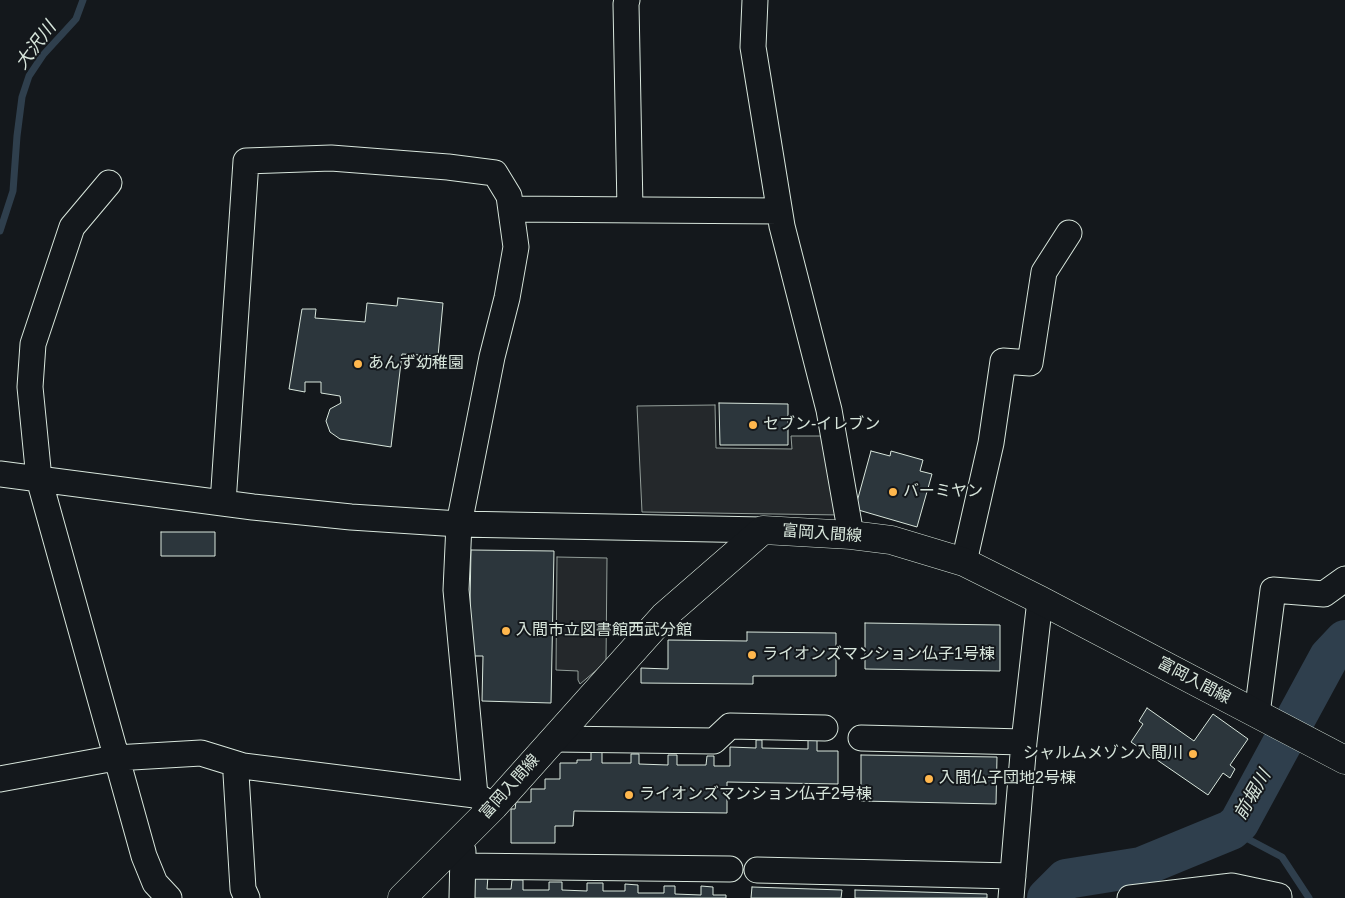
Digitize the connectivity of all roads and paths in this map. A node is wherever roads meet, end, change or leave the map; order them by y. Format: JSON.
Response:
{"nodes":[{"id":1,"x":627,"y":0,"type":"edge"},
{"id":2,"x":754,"y":0,"type":"edge"},
{"id":3,"x":108,"y":184,"type":"dead end"},
{"id":4,"x":511,"y":209,"type":"junction"},
{"id":5,"x":630,"y":210,"type":"junction"},
{"id":6,"x":779,"y":211,"type":"junction"},
{"id":7,"x":1069,"y":232,"type":"dead end"},
{"id":8,"x":0,"y":474,"type":"edge"},
{"id":9,"x":39,"y":479,"type":"junction"},
{"id":10,"x":223,"y":503,"type":"junction"},
{"id":11,"x":460,"y":524,"type":"junction"},
{"id":12,"x":763,"y":530,"type":"junction"},
{"id":13,"x":851,"y":535,"type":"junction"},
{"id":14,"x":964,"y":562,"type":"junction"},
{"id":15,"x":1345,"y":579,"type":"edge"},
{"id":16,"x":1040,"y":600,"type":"junction"},
{"id":17,"x":1267,"y":719,"type":"junction"},
{"id":18,"x":826,"y":728,"type":"dead end"},
{"id":19,"x":862,"y":738,"type":"dead end"},
{"id":20,"x":554,"y":739,"type":"junction"},
{"id":21,"x":1024,"y":742,"type":"junction"},
{"id":22,"x":116,"y":758,"type":"junction"},
{"id":23,"x":1345,"y":760,"type":"edge"},
{"id":24,"x":243,"y":766,"type":"junction"},
{"id":25,"x":0,"y":779,"type":"edge"},
{"id":26,"x":484,"y":801,"type":"junction"},
{"id":27,"x":463,"y":838,"type":"junction"},
{"id":28,"x":462,"y":866,"type":"junction"},
{"id":29,"x":730,"y":869,"type":"dead end"},
{"id":30,"x":757,"y":870,"type":"dead end"},
{"id":31,"x":1012,"y":887,"type":"edge"},
{"id":32,"x":169,"y":898,"type":"edge"},
{"id":33,"x":247,"y":898,"type":"edge"},
{"id":34,"x":402,"y":898,"type":"edge"},
{"id":35,"x":462,"y":898,"type":"edge"},
{"id":36,"x":1130,"y":898,"type":"edge"},
{"id":37,"x":1279,"y":898,"type":"edge"}],
"edges":[{"from":1,"to":5,"type":"street"},
{"from":2,"to":6,"type":"street"},
{"from":3,"to":9,"type":"street"},
{"from":4,"to":5,"type":"street"},
{"from":4,"to":10,"type":"street"},
{"from":4,"to":11,"type":"street"},
{"from":5,"to":6,"type":"street"},
{"from":6,"to":13,"type":"street"},
{"from":7,"to":14,"type":"street"},
{"from":8,"to":9,"type":"street"},
{"from":9,"to":10,"type":"street"},
{"from":9,"to":22,"type":"street"},
{"from":10,"to":11,"type":"street"},
{"from":11,"to":12,"type":"street"},
{"from":11,"to":26,"type":"street"},
{"from":12,"to":13,"type":"main road","name":"富岡入間線"},
{"from":12,"to":20,"type":"main road","name":"富岡入間線"},
{"from":13,"to":14,"type":"main road","name":"富岡入間線"},
{"from":14,"to":16,"type":"main road","name":"富岡入間線"},
{"from":15,"to":17,"type":"street"},
{"from":16,"to":17,"type":"main road","name":"富岡入間線"},
{"from":16,"to":21,"type":"street"},
{"from":17,"to":23,"type":"main road","name":"富岡入間線"},
{"from":18,"to":20,"type":"street"},
{"from":19,"to":21,"type":"street"},
{"from":20,"to":26,"type":"main road","name":"富岡入間線"},
{"from":21,"to":31,"type":"street"},
{"from":22,"to":24,"type":"street"},
{"from":22,"to":25,"type":"street"},
{"from":22,"to":32,"type":"street"},
{"from":24,"to":26,"type":"street"},
{"from":24,"to":33,"type":"street"},
{"from":26,"to":27,"type":"main road","name":"富岡入間線"},
{"from":27,"to":28,"type":"street"},
{"from":27,"to":34,"type":"main road","name":"富岡入間線"},
{"from":28,"to":29,"type":"street"},
{"from":28,"to":35,"type":"street"},
{"from":30,"to":31,"type":"street"},
{"from":36,"to":37,"type":"street"}]}
